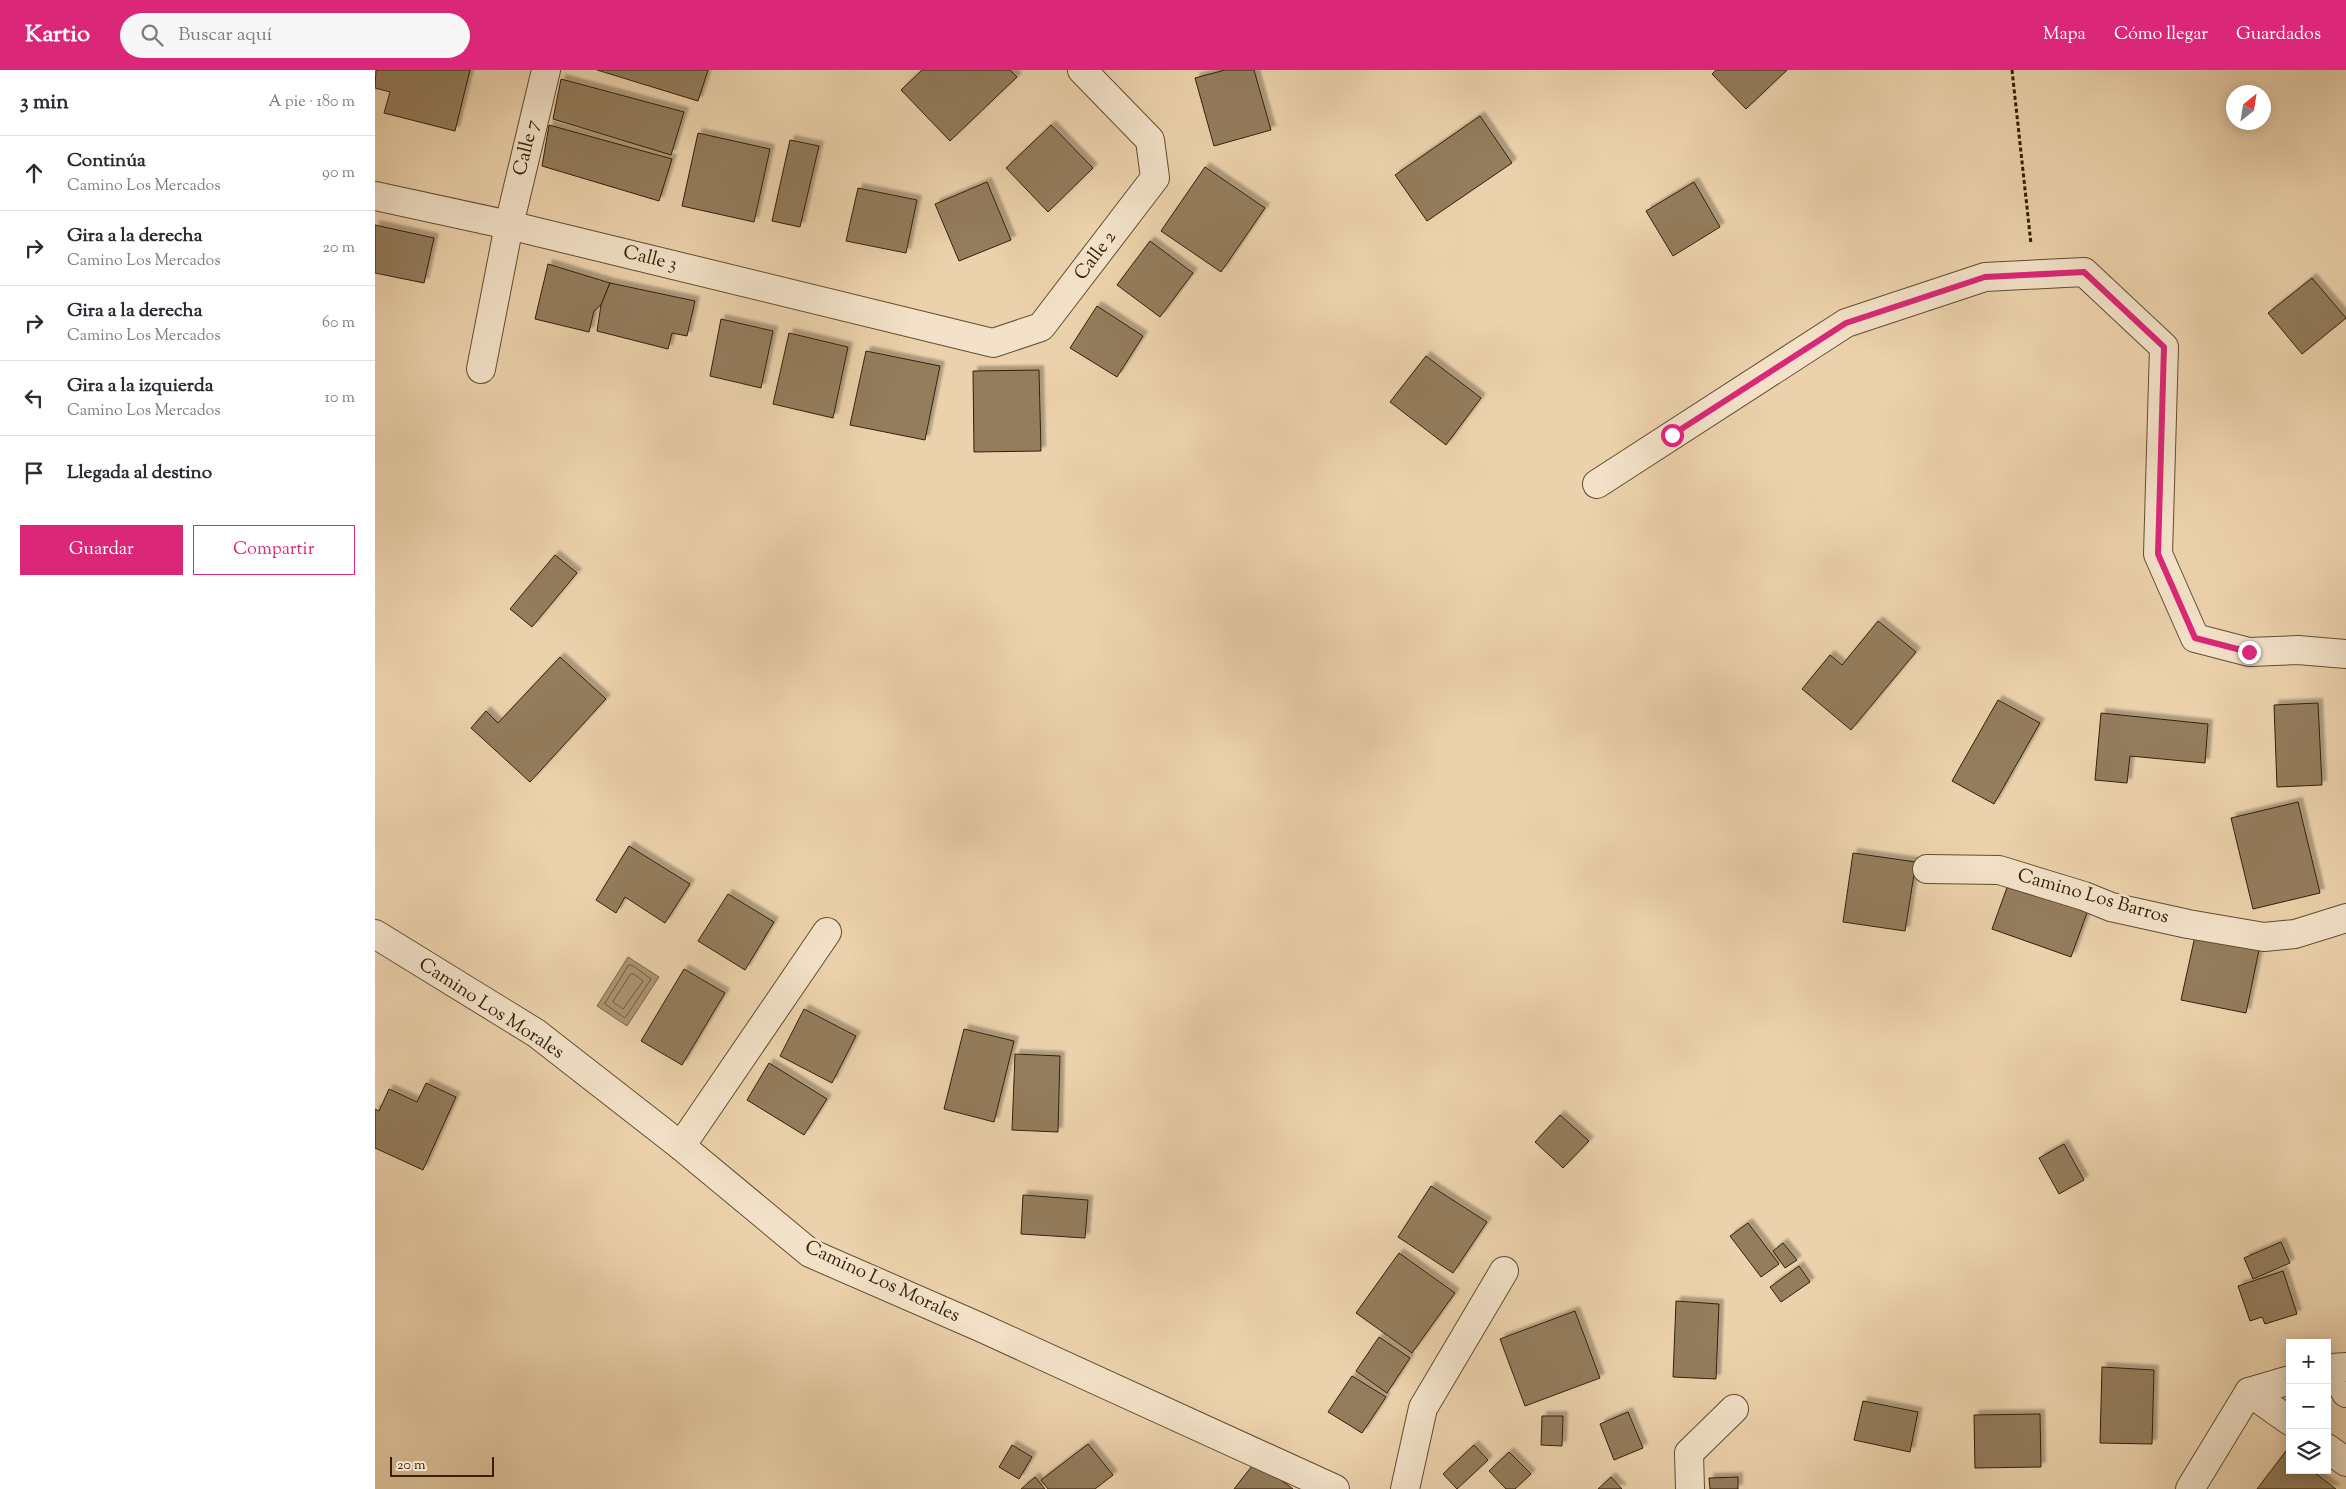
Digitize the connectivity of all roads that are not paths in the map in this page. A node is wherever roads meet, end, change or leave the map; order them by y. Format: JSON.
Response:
{"nodes":[{"id":1,"x":546,"y":70,"type":"edge"},
{"id":2,"x":1089,"y":78,"type":"edge"},
{"id":3,"x":375,"y":196,"type":"edge"},
{"id":4,"x":509,"y":225,"type":"junction"},
{"id":5,"x":924,"y":326,"type":"joint"},
{"id":6,"x":481,"y":369,"type":"dead end"},
{"id":7,"x":1597,"y":484,"type":"dead end"},
{"id":8,"x":2346,"y":654,"type":"edge"},
{"id":9,"x":1927,"y":869,"type":"dead end"},
{"id":10,"x":2346,"y":918,"type":"edge"},
{"id":11,"x":827,"y":932,"type":"dead end"},
{"id":12,"x":375,"y":934,"type":"edge"},
{"id":13,"x":681,"y":1146,"type":"junction"},
{"id":14,"x":1504,"y":1271,"type":"dead end"},
{"id":15,"x":2338,"y":1364,"type":"edge"},
{"id":16,"x":2286,"y":1381,"type":"edge"},
{"id":17,"x":2249,"y":1392,"type":"junction"},
{"id":18,"x":2346,"y":1392,"type":"edge"},
{"id":19,"x":1733,"y":1409,"type":"dead end"},
{"id":20,"x":2286,"y":1419,"type":"edge"},
{"id":21,"x":2331,"y":1451,"type":"edge"},
{"id":22,"x":2346,"y":1462,"type":"edge"},
{"id":23,"x":1335,"y":1489,"type":"edge"},
{"id":24,"x":1405,"y":1489,"type":"edge"},
{"id":25,"x":1690,"y":1489,"type":"edge"},
{"id":26,"x":2191,"y":1489,"type":"edge"}],
"edges":[{"from":1,"to":4,"type":"street","name":"Calle 7"},
{"from":2,"to":5,"type":"street","name":"Calle 2"},
{"from":3,"to":4,"type":"street","name":"Calle 3"},
{"from":4,"to":5,"type":"street","name":"Calle 3"},
{"from":4,"to":6,"type":"street","name":"Calle 7"},
{"from":7,"to":8,"type":"street"},
{"from":9,"to":10,"type":"street","name":"Camino Los Barros"},
{"from":11,"to":13,"type":"street"},
{"from":12,"to":13,"type":"street","name":"Camino Los Morales"},
{"from":13,"to":23,"type":"street","name":"Camino Los Morales"},
{"from":14,"to":24,"type":"street"},
{"from":15,"to":18,"type":"street"},
{"from":16,"to":17,"type":"street"},
{"from":17,"to":20,"type":"street"},
{"from":17,"to":26,"type":"street"},
{"from":19,"to":25,"type":"street"},
{"from":21,"to":22,"type":"street"}]}
